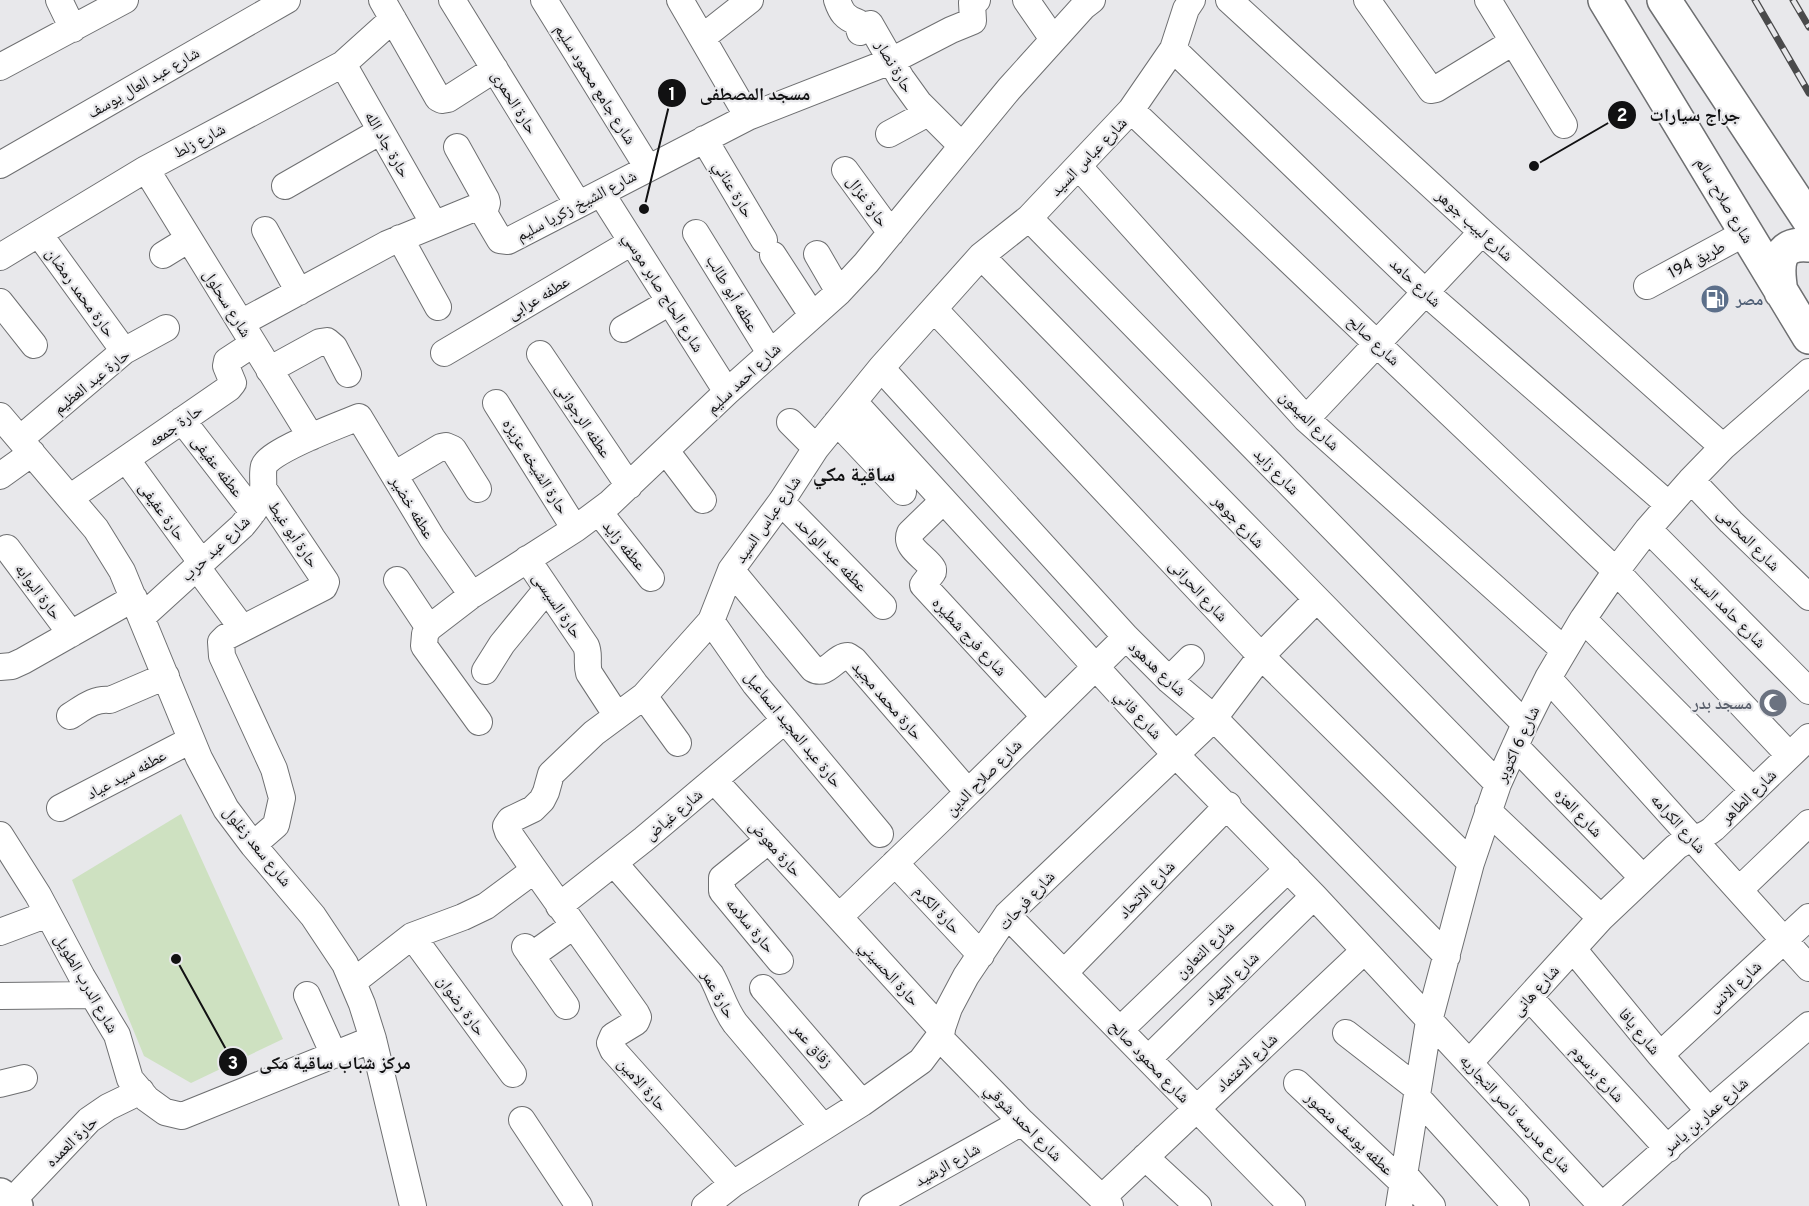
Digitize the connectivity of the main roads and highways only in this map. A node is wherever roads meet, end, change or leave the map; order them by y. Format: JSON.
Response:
{"nodes":[{"id":1,"x":1605,"y":0,"type":"edge"},
{"id":2,"x":1664,"y":0,"type":"edge"},
{"id":3,"x":1809,"y":220,"type":"edge"},
{"id":4,"x":1809,"y":245,"type":"edge"},
{"id":5,"x":1781,"y":292,"type":"junction"},
{"id":6,"x":1809,"y":337,"type":"edge"}],
"edges":[{"from":1,"to":5,"type":"highway","name":"شارع صلاح سالم"},
{"from":2,"to":3,"type":"highway"},
{"from":4,"to":5,"type":"highway"},
{"from":5,"to":6,"type":"highway","name":"شارع صلاح سالم"}]}
